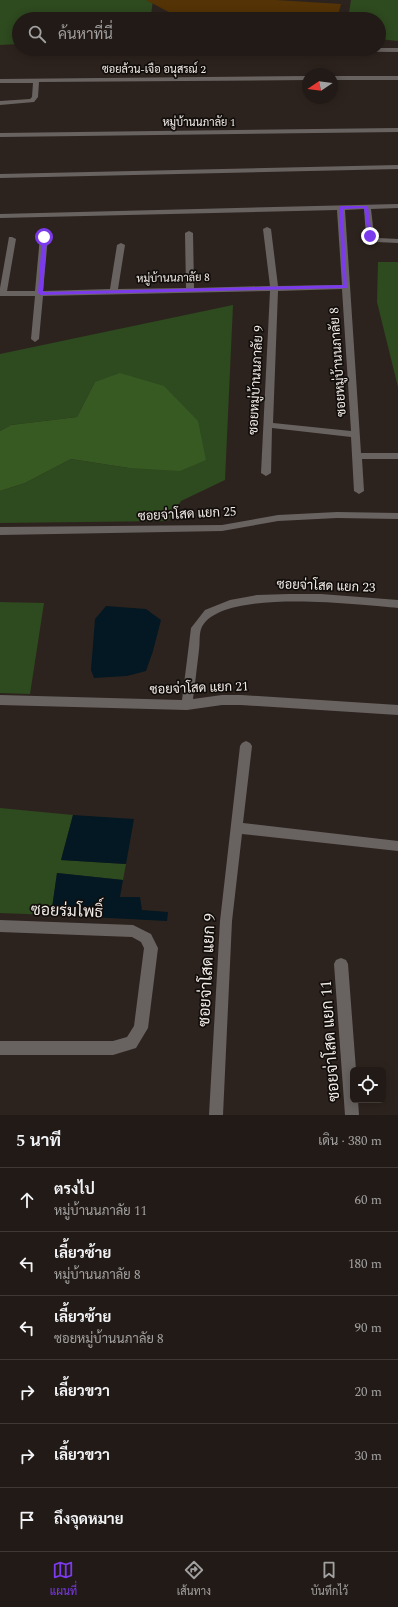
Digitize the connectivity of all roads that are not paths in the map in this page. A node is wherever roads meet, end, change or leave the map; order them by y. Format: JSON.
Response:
{"nodes":[{"id":1,"x":386,"y":50,"type":"edge"},
{"id":2,"x":398,"y":50,"type":"edge"},
{"id":3,"x":302,"y":78,"type":"edge"},
{"id":4,"x":338,"y":78,"type":"edge"},
{"id":5,"x":398,"y":78,"type":"edge"},
{"id":6,"x":36,"y":80,"type":"junction"},
{"id":7,"x":0,"y":81,"type":"edge"},
{"id":8,"x":0,"y":103,"type":"edge"},
{"id":9,"x":398,"y":130,"type":"edge"},
{"id":10,"x":0,"y":135,"type":"edge"},
{"id":11,"x":398,"y":167,"type":"edge"},
{"id":12,"x":0,"y":176,"type":"edge"},
{"id":13,"x":398,"y":206,"type":"edge"},
{"id":14,"x":366,"y":207,"type":"junction"},
{"id":15,"x":341,"y":208,"type":"junction"},
{"id":16,"x":0,"y":216,"type":"edge"},
{"id":17,"x":267,"y":229,"type":"dead end"},
{"id":18,"x":189,"y":233,"type":"dead end"},
{"id":19,"x":44,"y":237,"type":"dead end"},
{"id":20,"x":12,"y":239,"type":"dead end"},
{"id":21,"x":398,"y":241,"type":"edge"},
{"id":22,"x":121,"y":245,"type":"dead end"},
{"id":23,"x":346,"y":287,"type":"junction"},
{"id":24,"x":274,"y":288,"type":"junction"},
{"id":25,"x":190,"y":289,"type":"junction"},
{"id":26,"x":114,"y":290,"type":"junction"},
{"id":27,"x":40,"y":293,"type":"junction"},
{"id":28,"x":2,"y":294,"type":"edge"},
{"id":29,"x":35,"y":340,"type":"dead end"},
{"id":30,"x":267,"y":425,"type":"junction"},
{"id":31,"x":355,"y":434,"type":"junction"},
{"id":32,"x":357,"y":456,"type":"junction"},
{"id":33,"x":398,"y":456,"type":"edge"},
{"id":34,"x":266,"y":473,"type":"dead end"},
{"id":35,"x":359,"y":491,"type":"dead end"},
{"id":36,"x":398,"y":516,"type":"edge"},
{"id":37,"x":0,"y":531,"type":"edge"},
{"id":38,"x":398,"y":604,"type":"edge"},
{"id":39,"x":0,"y":700,"type":"edge"},
{"id":40,"x":187,"y":705,"type":"junction"},
{"id":41,"x":398,"y":710,"type":"edge"},
{"id":42,"x":246,"y":746,"type":"dead end"},
{"id":43,"x":237,"y":828,"type":"junction"},
{"id":44,"x":398,"y":846,"type":"edge"},
{"id":45,"x":0,"y":926,"type":"edge"},
{"id":46,"x":341,"y":964,"type":"dead end"},
{"id":47,"x":0,"y":1048,"type":"edge"},
{"id":48,"x":216,"y":1115,"type":"edge"},
{"id":49,"x":352,"y":1115,"type":"edge"}],
"edges":[{"from":1,"to":2,"type":"street"},
{"from":3,"to":6,"type":"street","name":"ซอยล้วน-เจือ อนุสรณ์ 2"},
{"from":4,"to":5,"type":"street"},
{"from":6,"to":7,"type":"street","name":"ซอยล้วน-เจือ อนุสรณ์ 2"},
{"from":6,"to":8,"type":"street"},
{"from":9,"to":10,"type":"street","name":"หมู่บ้านนภาลัย 1"},
{"from":11,"to":12,"type":"street"},
{"from":13,"to":14,"type":"street"},
{"from":14,"to":15,"type":"street"},
{"from":14,"to":21,"type":"street"},
{"from":15,"to":16,"type":"street"},
{"from":15,"to":23,"type":"street","name":"ซอยหมู่บ้านนภาลัย 8"},
{"from":17,"to":24,"type":"street","name":"ซอยหมู่บ้านนภาลัย 9"},
{"from":18,"to":25,"type":"street"},
{"from":19,"to":27,"type":"street"},
{"from":20,"to":28,"type":"street"},
{"from":22,"to":26,"type":"street"},
{"from":23,"to":24,"type":"street","name":"หมู่บ้านนภาลัย 8"},
{"from":23,"to":31,"type":"street","name":"ซอยหมู่บ้านนภาลัย 8"},
{"from":24,"to":25,"type":"street","name":"หมู่บ้านนภาลัย 8"},
{"from":24,"to":30,"type":"street","name":"ซอยหมู่บ้านนภาลัย 9"},
{"from":25,"to":26,"type":"street","name":"หมู่บ้านนภาลัย 8"},
{"from":26,"to":27,"type":"street","name":"หมู่บ้านนภาลัย 8"},
{"from":27,"to":28,"type":"street","name":"หมู่บ้านนภาลัย 8"},
{"from":27,"to":29,"type":"street"},
{"from":30,"to":31,"type":"street"},
{"from":30,"to":34,"type":"street","name":"ซอยหมู่บ้านนภาลัย 9"},
{"from":31,"to":32,"type":"street","name":"ซอยหมู่บ้านนภาลัย 8"},
{"from":32,"to":33,"type":"street"},
{"from":32,"to":35,"type":"street","name":"ซอยหมู่บ้านนภาลัย 8"},
{"from":36,"to":37,"type":"street","name":"ซอยจ่าโสด แยก 25"},
{"from":38,"to":40,"type":"street","name":"ซอยจ่าโสด แยก 23"},
{"from":39,"to":40,"type":"street","name":"ซอยจ่าโสด แยก 21"},
{"from":40,"to":41,"type":"street","name":"ซอยจ่าโสด แยก 21"},
{"from":42,"to":43,"type":"street","name":"ซอยจ่าโสด แยก 9"},
{"from":43,"to":44,"type":"street"},
{"from":43,"to":48,"type":"street","name":"ซอยจ่าโสด แยก 9"},
{"from":45,"to":47,"type":"street","name":"ซอยร่มโพธิ์"},
{"from":46,"to":49,"type":"street","name":"ซอยจ่าโสด แยก 11"}]}
